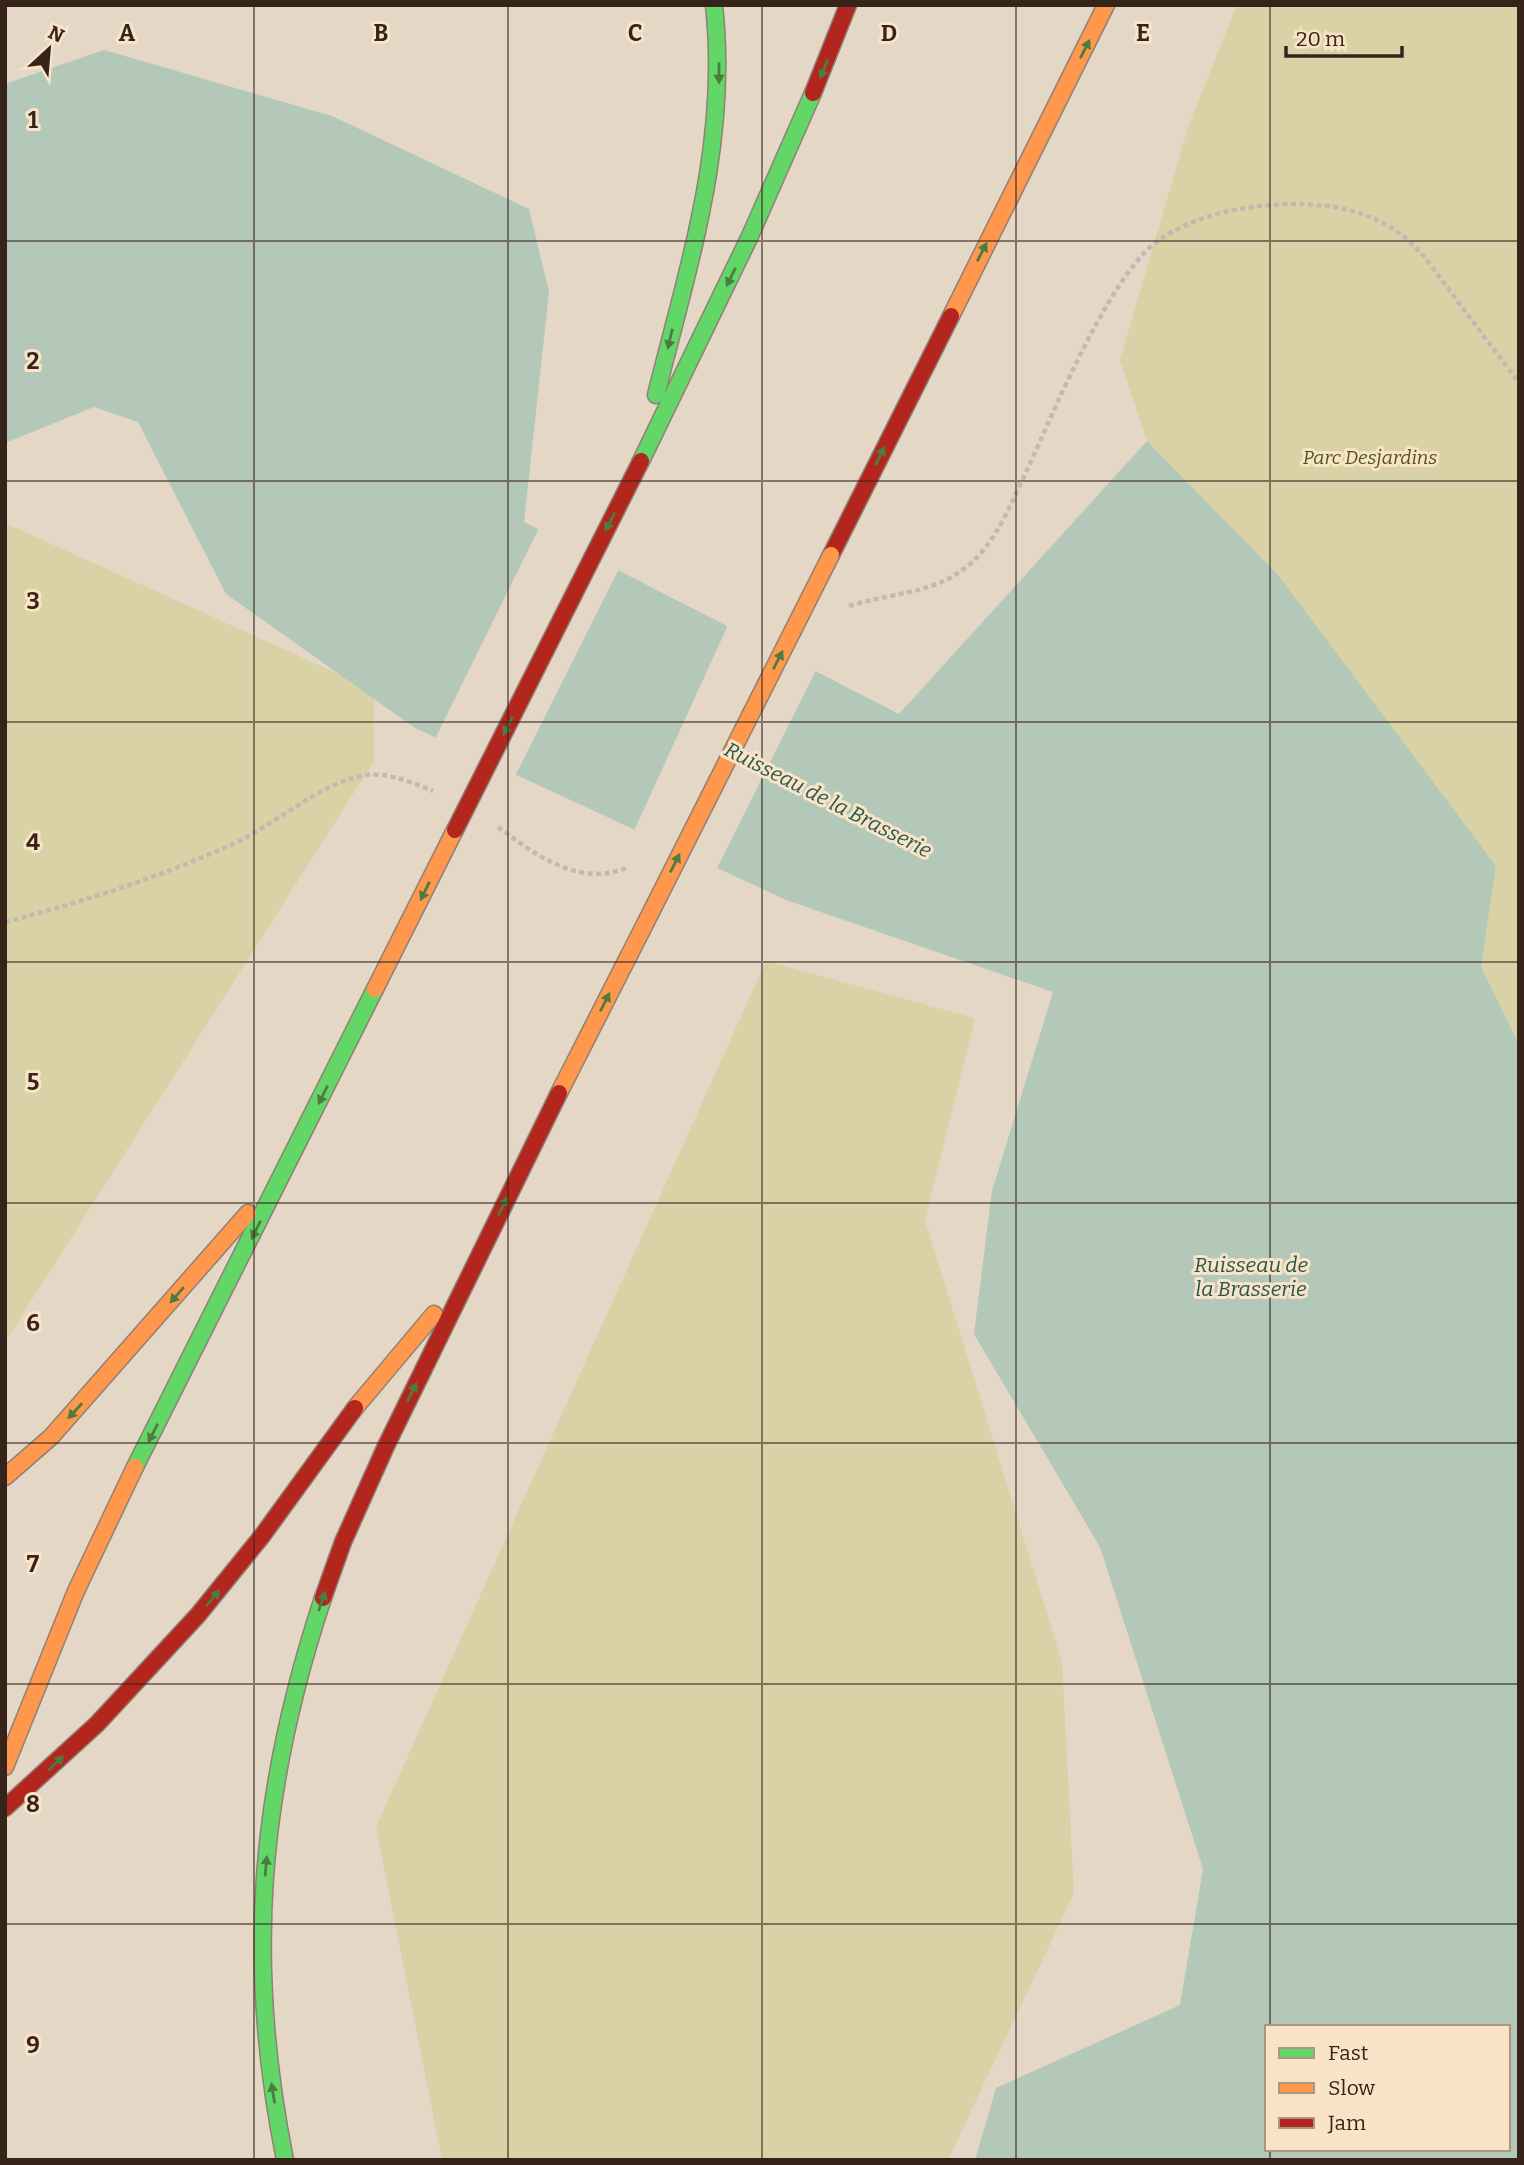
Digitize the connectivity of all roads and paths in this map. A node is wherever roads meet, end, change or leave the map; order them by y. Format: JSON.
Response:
{"nodes":[{"id":1,"x":714,"y":5,"type":"edge"},
{"id":2,"x":848,"y":5,"type":"edge"},
{"id":3,"x":1106,"y":5,"type":"edge"},
{"id":4,"x":1519,"y":383,"type":"edge"},
{"id":5,"x":640,"y":461,"type":"junction"},
{"id":6,"x":843,"y":608,"type":"dead end"},
{"id":7,"x":442,"y":795,"type":"dead end"},
{"id":8,"x":488,"y":820,"type":"dead end"},
{"id":9,"x":632,"y":866,"type":"dead end"},
{"id":10,"x":5,"y":922,"type":"edge"},
{"id":11,"x":286,"y":1169,"type":"junction"},
{"id":12,"x":472,"y":1267,"type":"junction"},
{"id":13,"x":5,"y":1477,"type":"edge"},
{"id":14,"x":5,"y":1767,"type":"edge"},
{"id":15,"x":5,"y":1808,"type":"edge"},
{"id":16,"x":285,"y":2160,"type":"edge"}],
"edges":[{"from":1,"to":5,"type":"highway","one_way":true},
{"from":2,"to":5,"type":"highway","one_way":true},
{"from":12,"to":3,"type":"highway","one_way":true,"bridge":true},
{"from":4,"to":6,"type":"path"},
{"from":5,"to":11,"type":"highway","one_way":true,"bridge":true},
{"from":7,"to":10,"type":"path"},
{"from":8,"to":9,"type":"path"},
{"from":11,"to":13,"type":"highway","one_way":true},
{"from":11,"to":14,"type":"highway","one_way":true},
{"from":15,"to":12,"type":"highway","one_way":true},
{"from":16,"to":12,"type":"highway","one_way":true}]}
